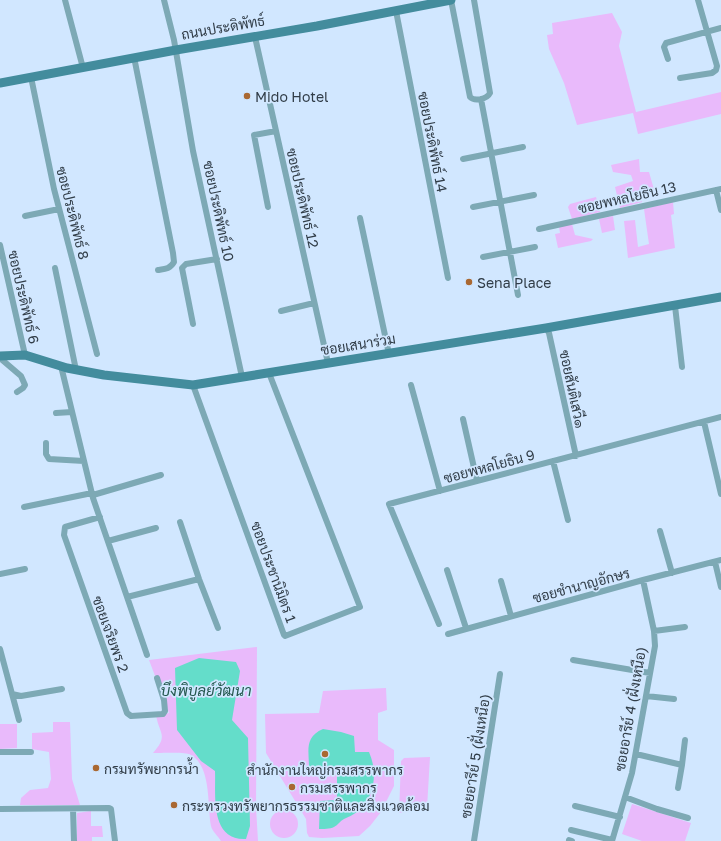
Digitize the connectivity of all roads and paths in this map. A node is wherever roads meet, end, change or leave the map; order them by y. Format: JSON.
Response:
{"nodes":[{"id":1,"x":65,"y":0,"type":"edge"},
{"id":2,"x":164,"y":0,"type":"edge"},
{"id":3,"x":451,"y":0,"type":"edge"},
{"id":4,"x":474,"y":0,"type":"edge"},
{"id":5,"x":698,"y":0,"type":"edge"},
{"id":6,"x":439,"y":1,"type":"edge"},
{"id":7,"x":396,"y":11,"type":"junction"},
{"id":8,"x":721,"y":28,"type":"edge"},
{"id":9,"x":707,"y":30,"type":"junction"},
{"id":10,"x":255,"y":37,"type":"junction"},
{"id":11,"x":176,"y":50,"type":"junction"},
{"id":12,"x":134,"y":57,"type":"junction"},
{"id":13,"x":668,"y":58,"type":"dead end"},
{"id":14,"x":83,"y":68,"type":"junction"},
{"id":15,"x":31,"y":77,"type":"junction"},
{"id":16,"x":680,"y":78,"type":"dead end"},
{"id":17,"x":0,"y":83,"type":"edge"},
{"id":18,"x":481,"y":99,"type":"junction"},
{"id":19,"x":276,"y":131,"type":"junction"},
{"id":20,"x":523,"y":147,"type":"dead end"},
{"id":21,"x":491,"y":154,"type":"junction"},
{"id":22,"x":463,"y":159,"type":"dead end"},
{"id":23,"x":719,"y":189,"type":"edge"},
{"id":24,"x":534,"y":195,"type":"dead end"},
{"id":25,"x":500,"y":201,"type":"junction"},
{"id":26,"x":268,"y":207,"type":"dead end"},
{"id":27,"x":473,"y":207,"type":"dead end"},
{"id":28,"x":59,"y":209,"type":"junction"},
{"id":29,"x":721,"y":210,"type":"edge"},
{"id":30,"x":24,"y":216,"type":"dead end"},
{"id":31,"x":360,"y":218,"type":"dead end"},
{"id":32,"x":539,"y":229,"type":"dead end"},
{"id":33,"x":0,"y":245,"type":"edge"},
{"id":34,"x":535,"y":247,"type":"dead end"},
{"id":35,"x":509,"y":252,"type":"junction"},
{"id":36,"x":483,"y":257,"type":"dead end"},
{"id":37,"x":216,"y":259,"type":"junction"},
{"id":38,"x":55,"y":268,"type":"dead end"},
{"id":39,"x":158,"y":270,"type":"dead end"},
{"id":40,"x":448,"y":278,"type":"dead end"},
{"id":41,"x":518,"y":295,"type":"dead end"},
{"id":42,"x":721,"y":297,"type":"edge"},
{"id":43,"x":314,"y":303,"type":"junction"},
{"id":44,"x":675,"y":306,"type":"junction"},
{"id":45,"x":281,"y":311,"type":"dead end"},
{"id":46,"x":193,"y":324,"type":"dead end"},
{"id":47,"x":546,"y":328,"type":"junction"},
{"id":48,"x":97,"y":354,"type":"dead end"},
{"id":49,"x":388,"y":354,"type":"junction"},
{"id":50,"x":25,"y":355,"type":"junction"},
{"id":51,"x":0,"y":357,"type":"edge"},
{"id":52,"x":328,"y":363,"type":"junction"},
{"id":53,"x":61,"y":366,"type":"junction"},
{"id":54,"x":682,"y":367,"type":"dead end"},
{"id":55,"x":76,"y":370,"type":"junction"},
{"id":56,"x":269,"y":373,"type":"junction"},
{"id":57,"x":242,"y":377,"type":"junction"},
{"id":58,"x":193,"y":385,"type":"junction"},
{"id":59,"x":411,"y":385,"type":"dead end"},
{"id":60,"x":17,"y":392,"type":"dead end"},
{"id":61,"x":72,"y":412,"type":"junction"},
{"id":62,"x":56,"y":413,"type":"dead end"},
{"id":63,"x":721,"y":417,"type":"edge"},
{"id":64,"x":463,"y":419,"type":"dead end"},
{"id":65,"x":704,"y":422,"type":"junction"},
{"id":66,"x":46,"y":443,"type":"dead end"},
{"id":67,"x":576,"y":456,"type":"junction"},
{"id":68,"x":84,"y":461,"type":"junction"},
{"id":69,"x":553,"y":461,"type":"junction"},
{"id":70,"x":161,"y":475,"type":"dead end"},
{"id":71,"x":477,"y":481,"type":"junction"},
{"id":72,"x":440,"y":491,"type":"junction"},
{"id":73,"x":92,"y":494,"type":"junction"},
{"id":74,"x":721,"y":494,"type":"edge"},
{"id":75,"x":24,"y":507,"type":"dead end"},
{"id":76,"x":100,"y":517,"type":"junction"},
{"id":77,"x":568,"y":520,"type":"dead end"},
{"id":78,"x":180,"y":522,"type":"dead end"},
{"id":79,"x":156,"y":528,"type":"dead end"},
{"id":80,"x":660,"y":531,"type":"dead end"},
{"id":81,"x":108,"y":541,"type":"junction"},
{"id":82,"x":718,"y":561,"type":"edge"},
{"id":83,"x":26,"y":569,"type":"dead end"},
{"id":84,"x":447,"y":570,"type":"dead end"},
{"id":85,"x":672,"y":573,"type":"junction"},
{"id":86,"x":0,"y":574,"type":"edge"},
{"id":87,"x":199,"y":579,"type":"junction"},
{"id":88,"x":643,"y":580,"type":"junction"},
{"id":89,"x":501,"y":581,"type":"dead end"},
{"id":90,"x":721,"y":587,"type":"edge"},
{"id":91,"x":127,"y":597,"type":"junction"},
{"id":92,"x":511,"y":616,"type":"junction"},
{"id":93,"x":439,"y":624,"type":"dead end"},
{"id":94,"x":685,"y":627,"type":"dead end"},
{"id":95,"x":218,"y":628,"type":"dead end"},
{"id":96,"x":466,"y":628,"type":"junction"},
{"id":97,"x":654,"y":631,"type":"junction"},
{"id":98,"x":448,"y":634,"type":"dead end"},
{"id":99,"x":0,"y":649,"type":"edge"},
{"id":100,"x":147,"y":655,"type":"dead end"},
{"id":101,"x":573,"y":660,"type":"dead end"},
{"id":102,"x":650,"y":673,"type":"junction"},
{"id":103,"x":500,"y":674,"type":"dead end"},
{"id":104,"x":157,"y":678,"type":"dead end"},
{"id":105,"x":62,"y":689,"type":"dead end"},
{"id":106,"x":12,"y":694,"type":"junction"},
{"id":107,"x":646,"y":696,"type":"junction"},
{"id":108,"x":674,"y":699,"type":"dead end"},
{"id":109,"x":19,"y":720,"type":"dead end"},
{"id":110,"x":685,"y":740,"type":"dead end"},
{"id":111,"x":0,"y":752,"type":"edge"},
{"id":112,"x":31,"y":752,"type":"dead end"},
{"id":113,"x":636,"y":754,"type":"junction"},
{"id":114,"x":682,"y":765,"type":"junction"},
{"id":115,"x":678,"y":788,"type":"dead end"},
{"id":116,"x":626,"y":797,"type":"junction"},
{"id":117,"x":575,"y":806,"type":"dead end"},
{"id":118,"x":0,"y":809,"type":"edge"},
{"id":119,"x":73,"y":809,"type":"junction"},
{"id":120,"x":620,"y":817,"type":"junction"},
{"id":121,"x":688,"y":818,"type":"dead end"},
{"id":122,"x":571,"y":830,"type":"dead end"},
{"id":123,"x":74,"y":841,"type":"edge"},
{"id":124,"x":115,"y":841,"type":"edge"},
{"id":125,"x":474,"y":841,"type":"edge"},
{"id":126,"x":612,"y":841,"type":"edge"}],
"edges":[{"from":1,"to":14,"type":"street"},
{"from":2,"to":11,"type":"street","name":"ซอยประดิพัทธ์ 10"},
{"from":3,"to":6,"type":"street","name":"ถนนประดิพัทธ์"},
{"from":3,"to":18,"type":"street"},
{"from":4,"to":18,"type":"street"},
{"from":5,"to":9,"type":"street"},
{"from":6,"to":7,"type":"street","name":"ถนนประดิพัทธ์"},
{"from":7,"to":10,"type":"street","name":"ถนนประดิพัทธ์"},
{"from":7,"to":40,"type":"street","name":"ซอยประดิพัทธ์ 14"},
{"from":8,"to":9,"type":"street"},
{"from":9,"to":13,"type":"street"},
{"from":9,"to":16,"type":"street"},
{"from":10,"to":11,"type":"street","name":"ถนนประดิพัทธ์"},
{"from":10,"to":19,"type":"street","name":"ซอยประดิพัทธ์ 12"},
{"from":11,"to":12,"type":"street","name":"ถนนประดิพัทธ์"},
{"from":11,"to":37,"type":"street","name":"ซอยประดิพัทธ์ 10"},
{"from":12,"to":14,"type":"street","name":"ถนนประดิพัทธ์"},
{"from":12,"to":39,"type":"street"},
{"from":14,"to":15,"type":"street","name":"ถนนประดิพัทธ์"},
{"from":15,"to":17,"type":"street","name":"ถนนประดิพัทธ์"},
{"from":15,"to":28,"type":"street","name":"ซอยประดิพัทธ์ 8"},
{"from":18,"to":21,"type":"street"},
{"from":19,"to":26,"type":"street"},
{"from":19,"to":43,"type":"street","name":"ซอยประดิพัทธ์ 12"},
{"from":20,"to":21,"type":"street"},
{"from":21,"to":22,"type":"street"},
{"from":21,"to":25,"type":"street"},
{"from":23,"to":29,"type":"street"},
{"from":23,"to":32,"type":"street","name":"ซอยพหลโยธิน 13"},
{"from":24,"to":25,"type":"street"},
{"from":25,"to":27,"type":"street"},
{"from":25,"to":35,"type":"street"},
{"from":28,"to":30,"type":"street"},
{"from":28,"to":48,"type":"street","name":"ซอยประดิพัทธ์ 8"},
{"from":31,"to":49,"type":"street"},
{"from":33,"to":50,"type":"street","name":"ซอยประดิพัทธ์ 6"},
{"from":34,"to":35,"type":"street"},
{"from":35,"to":36,"type":"street"},
{"from":35,"to":41,"type":"street"},
{"from":37,"to":46,"type":"street"},
{"from":37,"to":57,"type":"street","name":"ซอยประดิพัทธ์ 10"},
{"from":38,"to":55,"type":"street"},
{"from":42,"to":44,"type":"street","name":"ซอยเสนาร่วม"},
{"from":43,"to":45,"type":"street"},
{"from":43,"to":52,"type":"street","name":"ซอยประดิพัทธ์ 12"},
{"from":44,"to":47,"type":"street","name":"ซอยเสนาร่วม"},
{"from":44,"to":54,"type":"street"},
{"from":47,"to":49,"type":"street","name":"ซอยเสนาร่วม"},
{"from":47,"to":67,"type":"street","name":"ซอยสันติเสวี๑"},
{"from":49,"to":52,"type":"street","name":"ซอยเสนาร่วม"},
{"from":50,"to":51,"type":"street","name":"ซอยเสนาร่วม"},
{"from":50,"to":53,"type":"street","name":"ซอยเสนาร่วม"},
{"from":51,"to":60,"type":"street"},
{"from":52,"to":56,"type":"street","name":"ซอยเสนาร่วม"},
{"from":53,"to":55,"type":"street","name":"ซอยเสนาร่วม"},
{"from":53,"to":61,"type":"street","name":"ซอยเจริยพร 2"},
{"from":55,"to":58,"type":"street","name":"ซอยเสนาร่วม"},
{"from":56,"to":57,"type":"street","name":"ซอยเสนาร่วม"},
{"from":56,"to":58,"type":"street","name":"ซอยประชานิมิตร 1"},
{"from":57,"to":58,"type":"street","name":"ซอยเสนาร่วม"},
{"from":59,"to":72,"type":"street"},
{"from":61,"to":62,"type":"street"},
{"from":61,"to":68,"type":"street","name":"ซอยเจริยพร 2"},
{"from":63,"to":65,"type":"street","name":"ซอยพหลโยธิน 9"},
{"from":64,"to":71,"type":"street"},
{"from":65,"to":67,"type":"street","name":"ซอยพหลโยธิน 9"},
{"from":65,"to":74,"type":"street"},
{"from":66,"to":68,"type":"street"},
{"from":67,"to":69,"type":"street","name":"ซอยพหลโยธิน 9"},
{"from":68,"to":73,"type":"street","name":"ซอยเจริยพร 2"},
{"from":69,"to":71,"type":"street","name":"ซอยพหลโยธิน 9"},
{"from":69,"to":77,"type":"street"},
{"from":70,"to":73,"type":"street"},
{"from":71,"to":72,"type":"street","name":"ซอยพหลโยธิน 9"},
{"from":72,"to":93,"type":"street","name":"ซอยพหลโยธิน 9"},
{"from":73,"to":75,"type":"street"},
{"from":73,"to":76,"type":"street","name":"ซอยเจริยพร 2"},
{"from":76,"to":81,"type":"street","name":"ซอยเจริยพร 2"},
{"from":76,"to":104,"type":"street","name":"ซอยเจริยพร 2"},
{"from":78,"to":87,"type":"street"},
{"from":79,"to":81,"type":"street"},
{"from":80,"to":85,"type":"street"},
{"from":81,"to":91,"type":"street","name":"ซอยเจริยพร 2"},
{"from":82,"to":85,"type":"street","name":"ซอยชำนาญอักษร"},
{"from":82,"to":90,"type":"street"},
{"from":83,"to":86,"type":"street"},
{"from":84,"to":96,"type":"street"},
{"from":85,"to":88,"type":"street","name":"ซอยชำนาญอักษร"},
{"from":87,"to":91,"type":"street"},
{"from":87,"to":95,"type":"street"},
{"from":88,"to":92,"type":"street","name":"ซอยชำนาญอักษร"},
{"from":88,"to":97,"type":"street","name":"ซอยอารีย์ 4 (ฝั่งเหนือ)"},
{"from":89,"to":92,"type":"street"},
{"from":91,"to":100,"type":"street","name":"ซอยเจริยพร 2"},
{"from":92,"to":96,"type":"street","name":"ซอยชำนาญอักษร"},
{"from":94,"to":97,"type":"street"},
{"from":96,"to":98,"type":"street","name":"ซอยชำนาญอักษร"},
{"from":97,"to":102,"type":"street","name":"ซอยอารีย์ 4 (ฝั่งเหนือ)"},
{"from":99,"to":106,"type":"street"},
{"from":101,"to":102,"type":"street"},
{"from":102,"to":107,"type":"street","name":"ซอยอารีย์ 4 (ฝั่งเหนือ)"},
{"from":103,"to":125,"type":"street","name":"ซอยอารีย์ 5 (ฝั่งเหนือ)"},
{"from":105,"to":106,"type":"street"},
{"from":106,"to":109,"type":"street"},
{"from":107,"to":108,"type":"street"},
{"from":107,"to":113,"type":"street","name":"ซอยอารีย์ 4 (ฝั่งเหนือ)"},
{"from":110,"to":114,"type":"street"},
{"from":111,"to":112,"type":"street"},
{"from":113,"to":114,"type":"street"},
{"from":113,"to":116,"type":"street","name":"ซอยอารีย์ 4 (ฝั่งเหนือ)"},
{"from":114,"to":115,"type":"street"},
{"from":116,"to":120,"type":"street","name":"ซอยอารีย์ 4 (ฝั่งเหนือ)"},
{"from":116,"to":121,"type":"street"},
{"from":117,"to":120,"type":"street"},
{"from":118,"to":119,"type":"street"},
{"from":119,"to":123,"type":"street"},
{"from":119,"to":124,"type":"street"},
{"from":120,"to":126,"type":"street","name":"ซอยอารีย์ 4 (ฝั่งเหนือ)"},
{"from":122,"to":126,"type":"street"}]}
